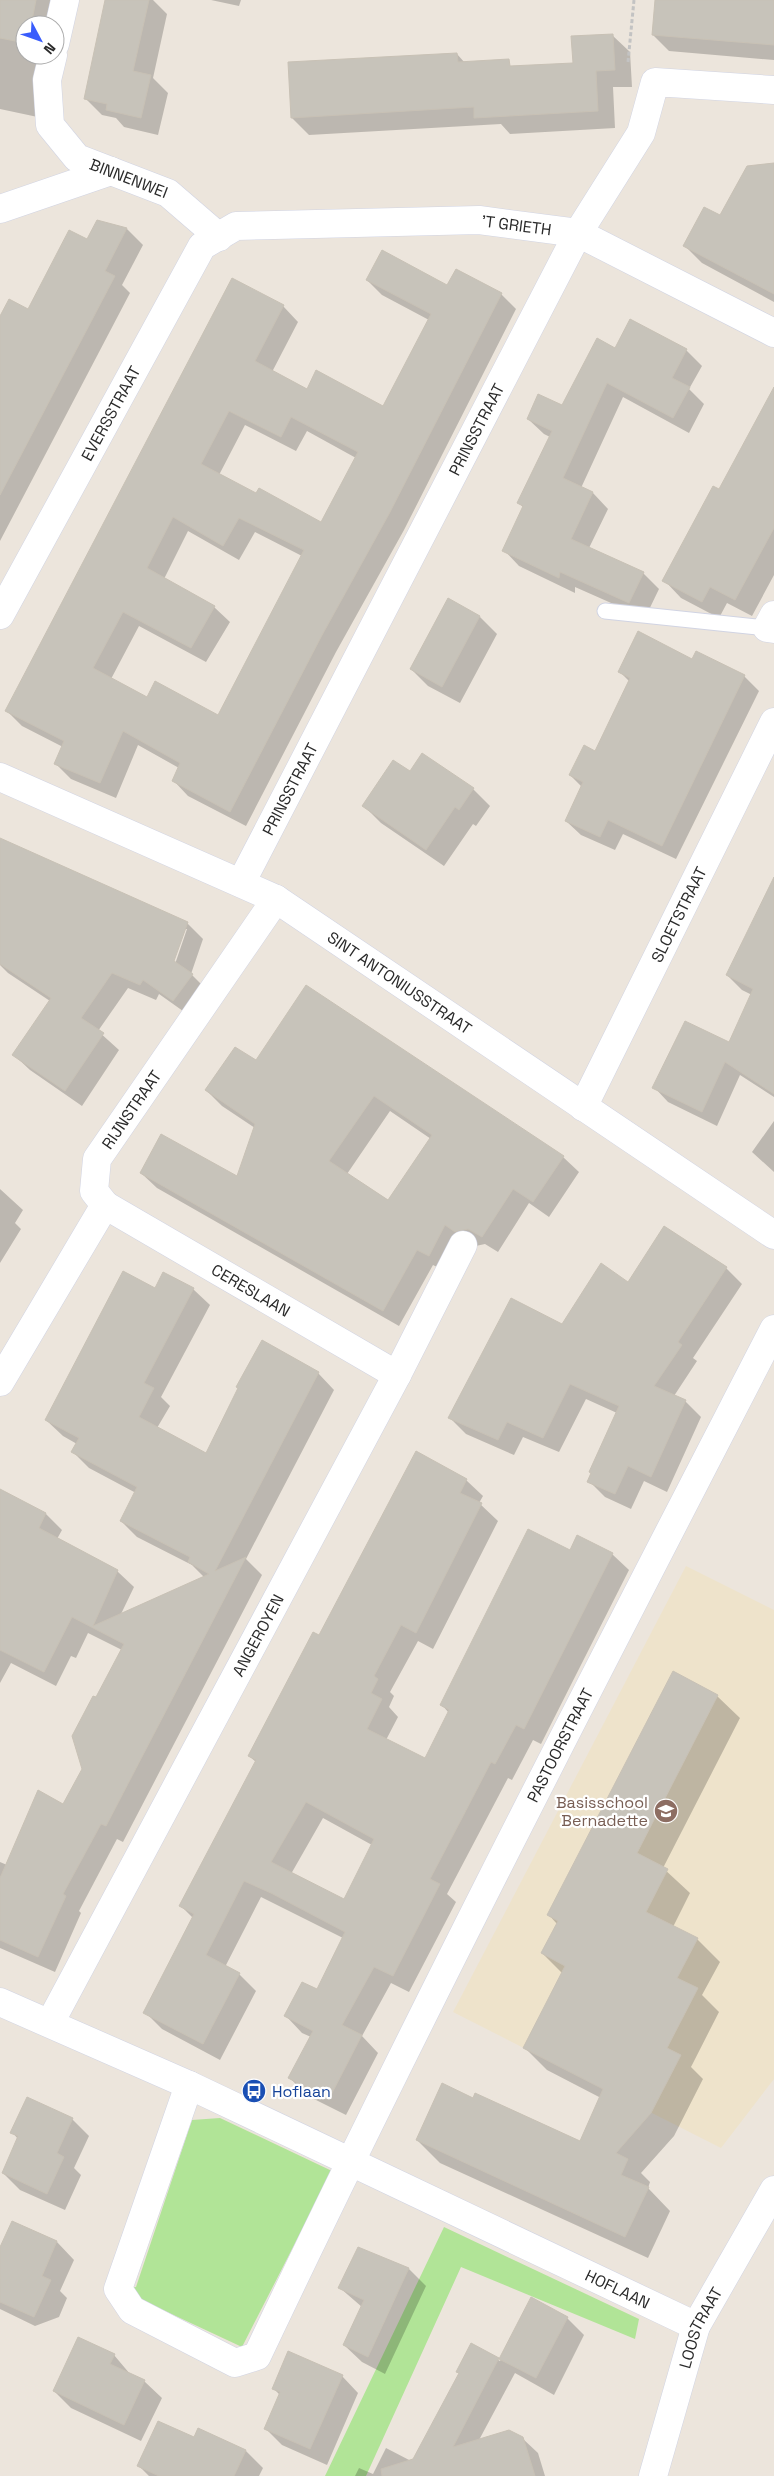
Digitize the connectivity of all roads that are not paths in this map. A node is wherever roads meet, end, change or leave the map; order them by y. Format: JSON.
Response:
{"nodes":[{"id":1,"x":65,"y":0,"type":"edge"},
{"id":2,"x":62,"y":15,"type":"edge"},
{"id":3,"x":51,"y":65,"type":"edge"},
{"id":4,"x":774,"y":90,"type":"edge"},
{"id":5,"x":111,"y":171,"type":"junction"},
{"id":6,"x":0,"y":209,"type":"edge"},
{"id":7,"x":227,"y":231,"type":"junction"},
{"id":8,"x":578,"y":233,"type":"junction"},
{"id":9,"x":774,"y":333,"type":"edge"},
{"id":10,"x":605,"y":612,"type":"dead end"},
{"id":11,"x":0,"y":615,"type":"edge"},
{"id":12,"x":772,"y":624,"type":"edge"},
{"id":13,"x":774,"y":722,"type":"edge"},
{"id":14,"x":0,"y":777,"type":"edge"},
{"id":15,"x":241,"y":883,"type":"junction"},
{"id":16,"x":276,"y":899,"type":"junction"},
{"id":17,"x":583,"y":1107,"type":"junction"},
{"id":18,"x":105,"y":1206,"type":"junction"},
{"id":19,"x":774,"y":1235,"type":"edge"},
{"id":20,"x":463,"y":1245,"type":"dead end"},
{"id":21,"x":774,"y":1329,"type":"edge"},
{"id":22,"x":397,"y":1376,"type":"junction"},
{"id":23,"x":0,"y":1382,"type":"edge"},
{"id":24,"x":0,"y":2002,"type":"edge"},
{"id":25,"x":50,"y":2024,"type":"junction"},
{"id":26,"x":189,"y":2085,"type":"junction"},
{"id":27,"x":350,"y":2161,"type":"junction"},
{"id":28,"x":774,"y":2190,"type":"edge"},
{"id":29,"x":696,"y":2326,"type":"junction"},
{"id":30,"x":654,"y":2476,"type":"edge"}],
"edges":[{"from":1,"to":2,"type":"street"},
{"from":3,"to":5,"type":"street","name":"BINNENWEI"},
{"from":4,"to":8,"type":"street","name":"PRINSSTRAAT"},
{"from":5,"to":6,"type":"street"},
{"from":5,"to":7,"type":"street","name":"BINNENWEI"},
{"from":7,"to":8,"type":"street","name":"'T GRIETH"},
{"from":7,"to":11,"type":"street","name":"EVERSSTRAAT"},
{"from":8,"to":9,"type":"street","name":"'T GRIETH"},
{"from":8,"to":15,"type":"street","name":"PRINSSTRAAT"},
{"from":10,"to":12,"type":"lane"},
{"from":13,"to":17,"type":"street","name":"SLOETSTRAAT"},
{"from":14,"to":15,"type":"street","name":"SINT ANTONIUSSTRAAT"},
{"from":15,"to":16,"type":"street","name":"SINT ANTONIUSSTRAAT"},
{"from":16,"to":17,"type":"street","name":"SINT ANTONIUSSTRAAT"},
{"from":16,"to":18,"type":"street","name":"RIJNSTRAAT"},
{"from":17,"to":19,"type":"street","name":"SINT ANTONIUSSTRAAT"},
{"from":18,"to":22,"type":"street","name":"CERESLAAN"},
{"from":18,"to":23,"type":"street"},
{"from":20,"to":22,"type":"street","name":"ANGEROYEN"},
{"from":21,"to":27,"type":"street","name":"PASTOORSTRAAT"},
{"from":22,"to":25,"type":"street","name":"ANGEROYEN"},
{"from":24,"to":25,"type":"street","name":"HOFLAAN"},
{"from":25,"to":26,"type":"street","name":"HOFLAAN"},
{"from":26,"to":27,"type":"street","name":"HOFLAAN"},
{"from":26,"to":27,"type":"street"},
{"from":27,"to":29,"type":"street","name":"HOFLAAN"},
{"from":28,"to":29,"type":"street","name":"LOOSTRAAT"},
{"from":29,"to":30,"type":"street","name":"LOOSTRAAT"}]}
